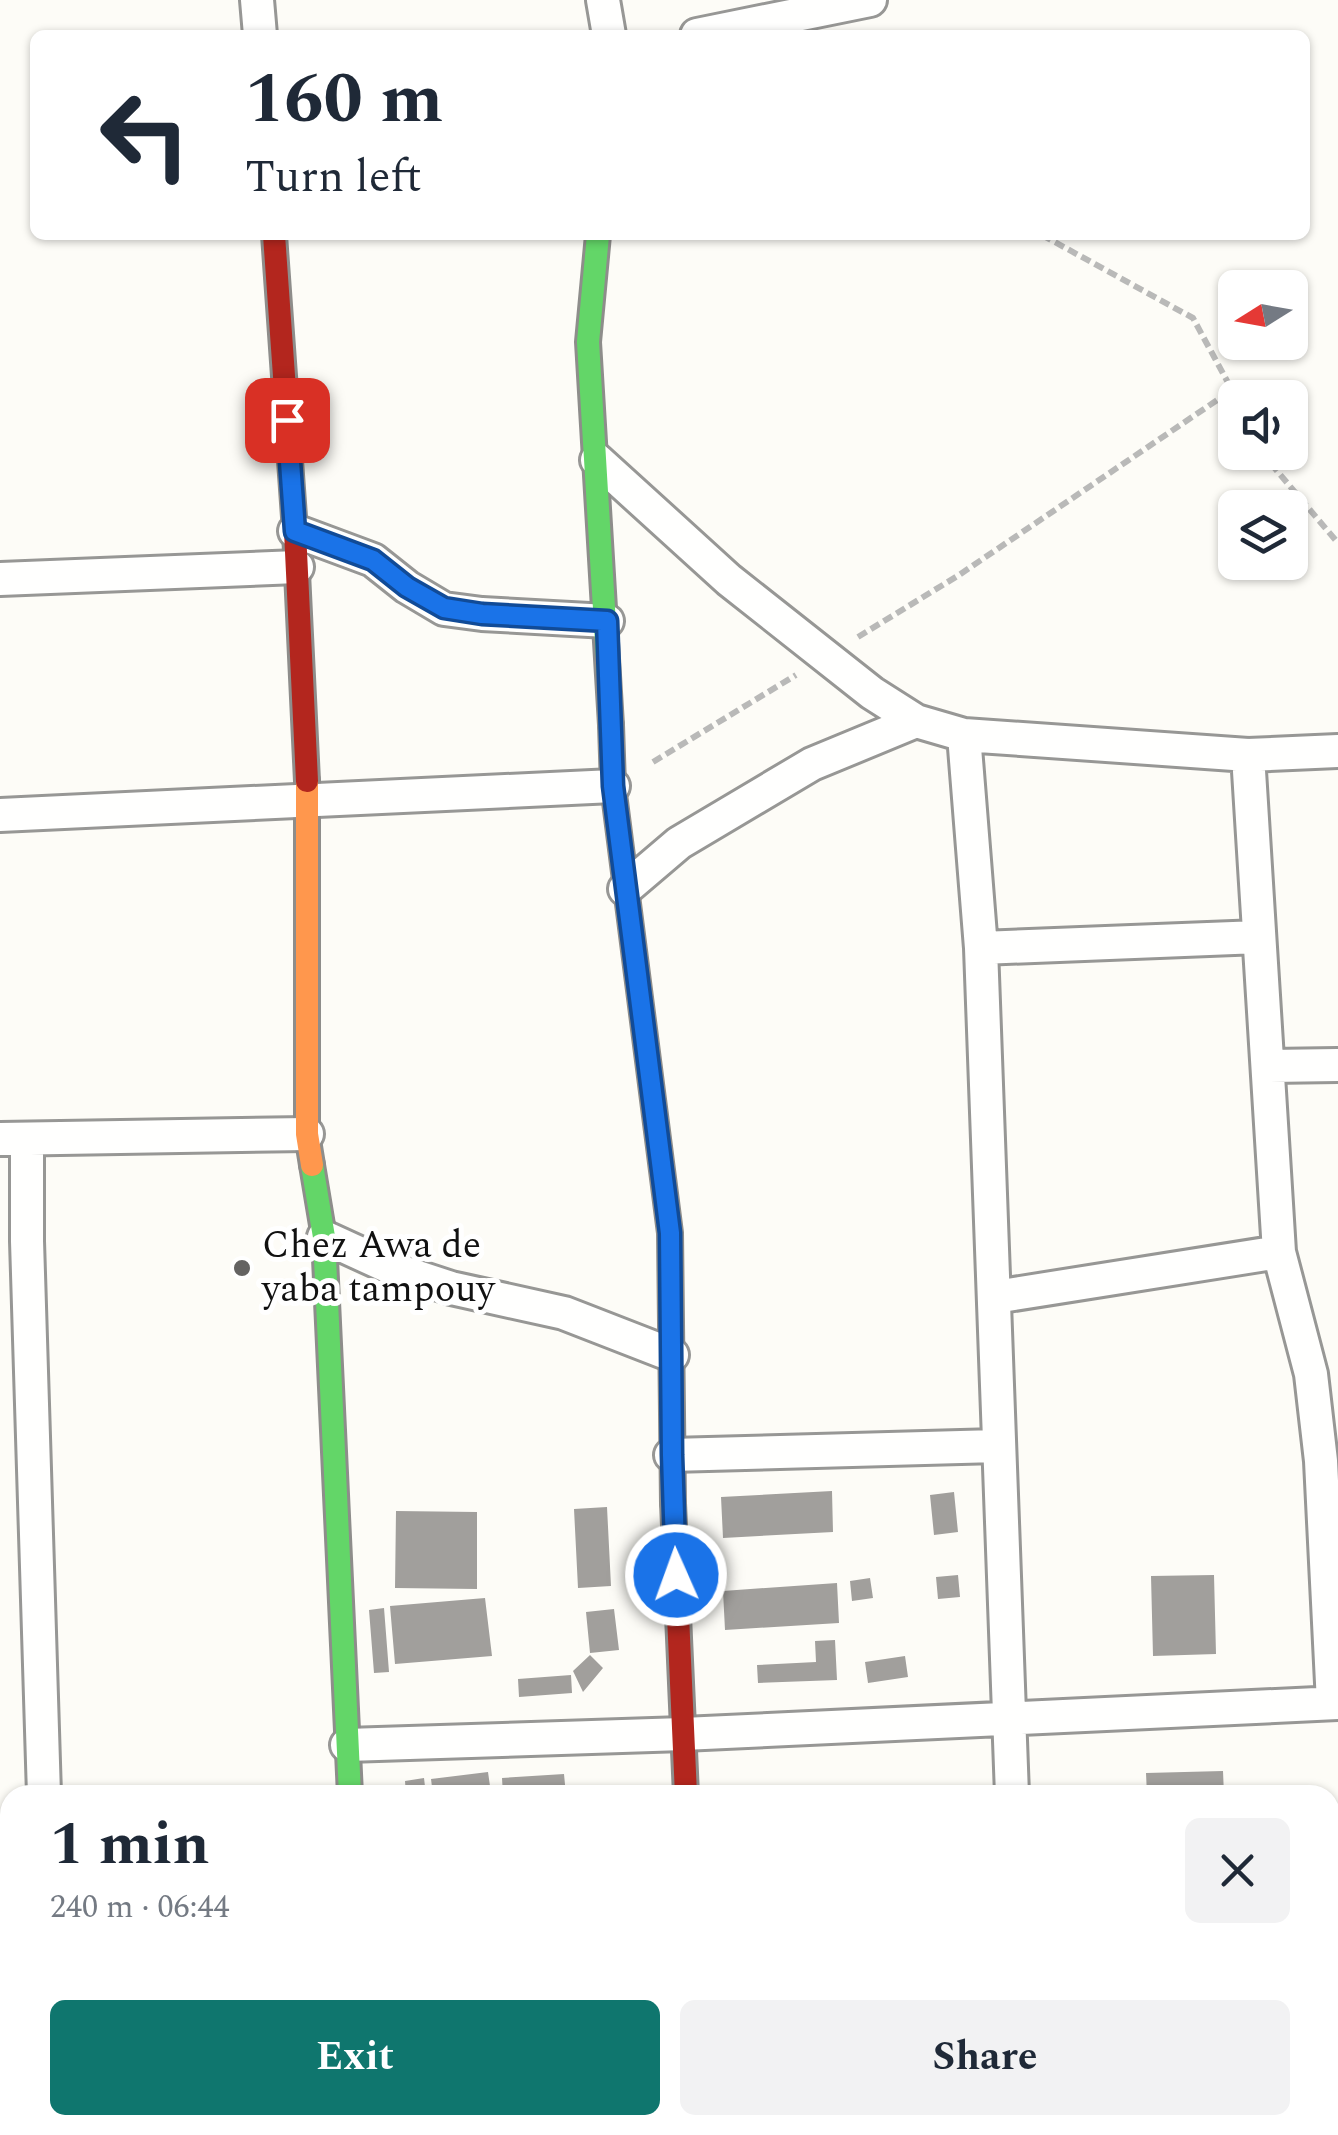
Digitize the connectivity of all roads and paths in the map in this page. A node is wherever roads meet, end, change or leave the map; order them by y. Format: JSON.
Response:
{"nodes":[{"id":1,"x":258,"y":0,"type":"edge"},
{"id":2,"x":604,"y":0,"type":"edge"},
{"id":3,"x":870,"y":0,"type":"edge"},
{"id":4,"x":260,"y":30,"type":"edge"},
{"id":5,"x":608,"y":30,"type":"edge"},
{"id":6,"x":722,"y":30,"type":"edge"},
{"id":7,"x":274,"y":240,"type":"edge"},
{"id":8,"x":598,"y":240,"type":"edge"},
{"id":9,"x":1051,"y":240,"type":"edge"},
{"id":10,"x":1227,"y":380,"type":"edge"},
{"id":11,"x":1218,"y":399,"type":"edge"},
{"id":12,"x":597,"y":460,"type":"junction"},
{"id":13,"x":1276,"y":470,"type":"edge"},
{"id":14,"x":295,"y":531,"type":"junction"},
{"id":15,"x":1338,"y":543,"type":"edge"},
{"id":16,"x":297,"y":566,"type":"junction"},
{"id":17,"x":0,"y":579,"type":"edge"},
{"id":18,"x":607,"y":621,"type":"junction"},
{"id":19,"x":826,"y":656,"type":"junction"},
{"id":20,"x":916,"y":721,"type":"junction"},
{"id":21,"x":964,"y":735,"type":"junction"},
{"id":22,"x":1338,"y":751,"type":"edge"},
{"id":23,"x":1248,"y":755,"type":"junction"},
{"id":24,"x":613,"y":786,"type":"junction"},
{"id":25,"x":308,"y":801,"type":"junction"},
{"id":26,"x":0,"y":815,"type":"edge"},
{"id":27,"x":626,"y":889,"type":"junction"},
{"id":28,"x":1259,"y":938,"type":"junction"},
{"id":29,"x":981,"y":948,"type":"junction"},
{"id":30,"x":1338,"y":1065,"type":"edge"},
{"id":31,"x":1268,"y":1066,"type":"junction"},
{"id":32,"x":307,"y":1134,"type":"junction"},
{"id":33,"x":14,"y":1139,"type":"edge"},
{"id":34,"x":324,"y":1237,"type":"junction"},
{"id":35,"x":1280,"y":1252,"type":"junction"},
{"id":36,"x":994,"y":1297,"type":"junction"},
{"id":37,"x":672,"y":1354,"type":"junction"},
{"id":38,"x":1326,"y":1406,"type":"edge"},
{"id":39,"x":997,"y":1446,"type":"junction"},
{"id":40,"x":672,"y":1455,"type":"junction"},
{"id":41,"x":1335,"y":1702,"type":"edge"},
{"id":42,"x":1009,"y":1717,"type":"junction"},
{"id":43,"x":683,"y":1734,"type":"junction"},
{"id":44,"x":348,"y":1745,"type":"junction"},
{"id":45,"x":44,"y":1785,"type":"edge"},
{"id":46,"x":350,"y":1785,"type":"edge"},
{"id":47,"x":686,"y":1785,"type":"edge"},
{"id":48,"x":1012,"y":1785,"type":"edge"}],
"edges":[{"from":1,"to":4,"type":"street"},
{"from":2,"to":5,"type":"street"},
{"from":3,"to":6,"type":"street"},
{"from":7,"to":14,"type":"street"},
{"from":8,"to":12,"type":"street"},
{"from":9,"to":10,"type":"path"},
{"from":11,"to":19,"type":"path"},
{"from":12,"to":18,"type":"street"},
{"from":12,"to":19,"type":"street"},
{"from":13,"to":15,"type":"path"},
{"from":14,"to":16,"type":"street"},
{"from":14,"to":18,"type":"street"},
{"from":16,"to":17,"type":"street"},
{"from":16,"to":25,"type":"street"},
{"from":18,"to":24,"type":"street"},
{"from":19,"to":20,"type":"street"},
{"from":19,"to":24,"type":"path"},
{"from":20,"to":21,"type":"street"},
{"from":20,"to":27,"type":"street"},
{"from":21,"to":23,"type":"street"},
{"from":21,"to":29,"type":"street"},
{"from":22,"to":23,"type":"street"},
{"from":23,"to":28,"type":"street"},
{"from":24,"to":25,"type":"street"},
{"from":24,"to":27,"type":"street"},
{"from":25,"to":26,"type":"street"},
{"from":25,"to":32,"type":"street"},
{"from":27,"to":37,"type":"street"},
{"from":28,"to":29,"type":"street"},
{"from":28,"to":31,"type":"street"},
{"from":29,"to":36,"type":"street"},
{"from":30,"to":31,"type":"street"},
{"from":31,"to":35,"type":"street"},
{"from":32,"to":33,"type":"street"},
{"from":32,"to":34,"type":"street"},
{"from":33,"to":45,"type":"street"},
{"from":34,"to":37,"type":"street"},
{"from":34,"to":44,"type":"street"},
{"from":35,"to":36,"type":"street"},
{"from":35,"to":38,"type":"street"},
{"from":36,"to":39,"type":"street"},
{"from":37,"to":40,"type":"street"},
{"from":38,"to":41,"type":"street"},
{"from":39,"to":40,"type":"street"},
{"from":39,"to":42,"type":"street"},
{"from":40,"to":43,"type":"street"},
{"from":41,"to":42,"type":"street"},
{"from":42,"to":43,"type":"street"},
{"from":42,"to":48,"type":"street"},
{"from":43,"to":44,"type":"street"},
{"from":43,"to":47,"type":"street"},
{"from":44,"to":46,"type":"street"}]}
